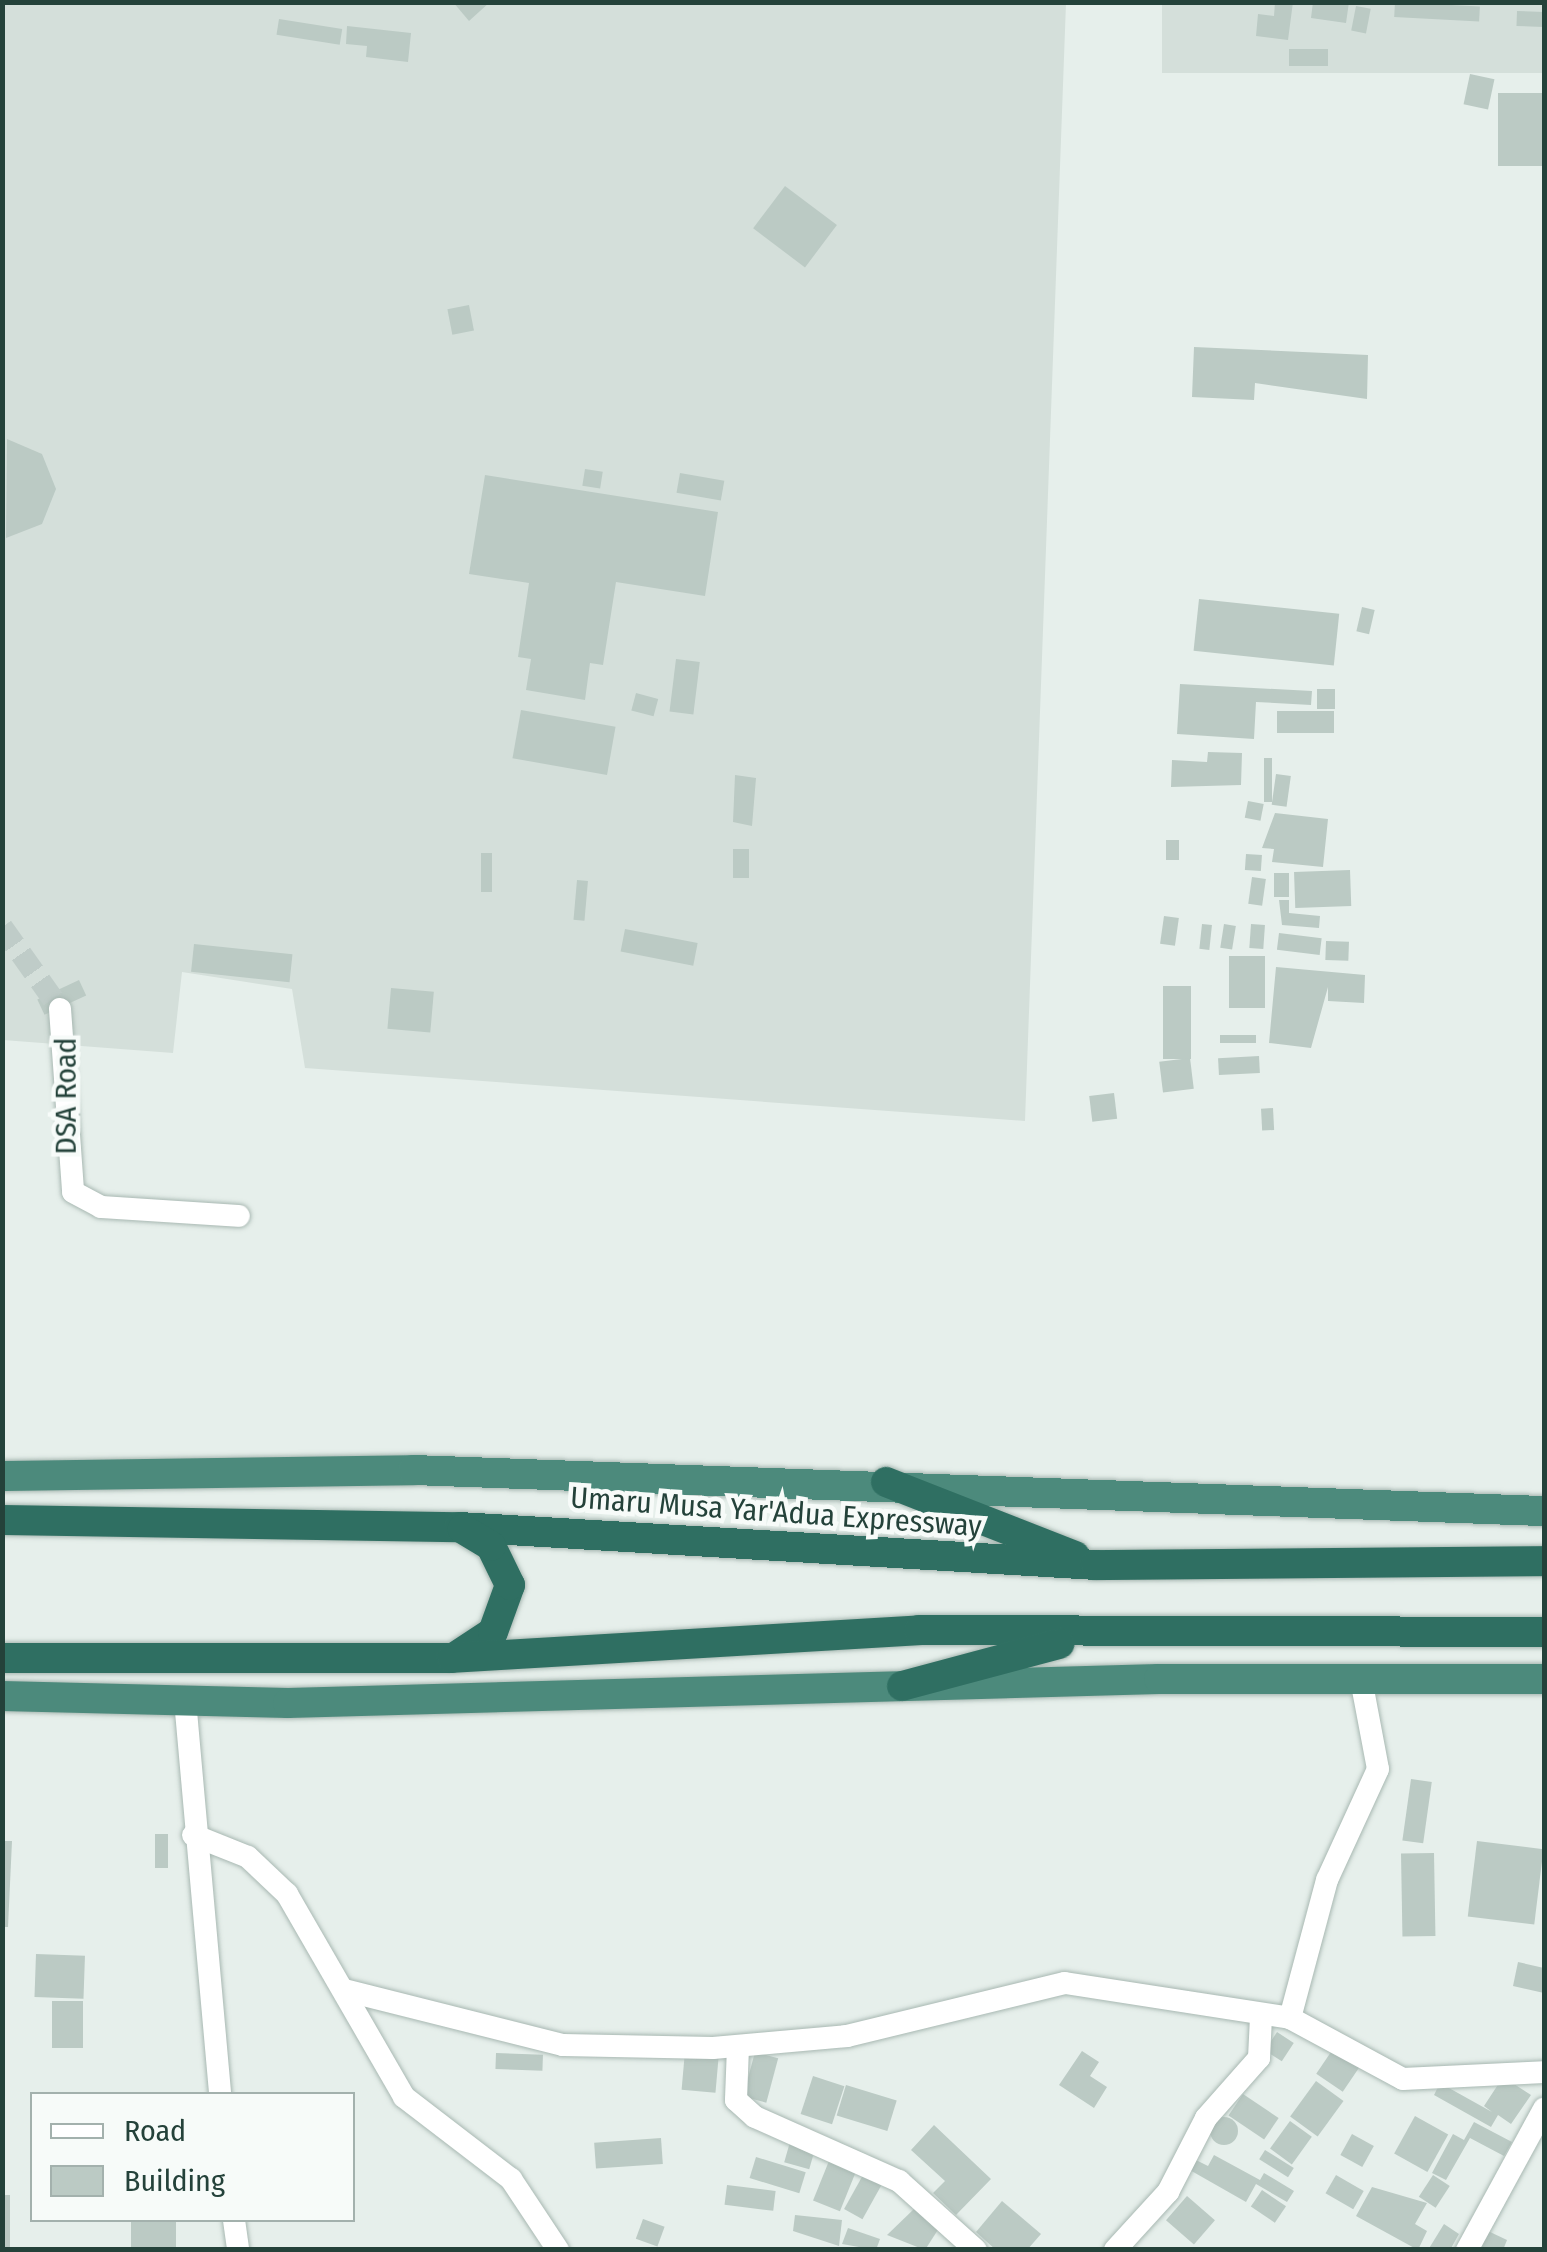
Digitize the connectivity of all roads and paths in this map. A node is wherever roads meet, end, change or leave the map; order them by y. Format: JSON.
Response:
{"nodes":[{"id":1,"x":60,"y":1009,"type":"tunnel mouth"},
{"id":2,"x":239,"y":1216,"type":"dead end"},
{"id":3,"x":2,"y":1476,"type":"edge"},
{"id":4,"x":886,"y":1482,"type":"junction"},
{"id":5,"x":1544,"y":1510,"type":"edge"},
{"id":6,"x":2,"y":1520,"type":"edge"},
{"id":7,"x":459,"y":1527,"type":"junction"},
{"id":8,"x":1544,"y":1549,"type":"edge"},
{"id":9,"x":1492,"y":1560,"type":"junction"},
{"id":10,"x":1544,"y":1561,"type":"edge"},
{"id":11,"x":1096,"y":1564,"type":"junction"},
{"id":12,"x":1479,"y":1632,"type":"junction"},
{"id":13,"x":1544,"y":1632,"type":"edge"},
{"id":14,"x":1094,"y":1634,"type":"junction"},
{"id":15,"x":1544,"y":1646,"type":"edge"},
{"id":16,"x":2,"y":1658,"type":"edge"},
{"id":17,"x":452,"y":1658,"type":"junction"},
{"id":18,"x":1361,"y":1679,"type":"junction"},
{"id":19,"x":1544,"y":1679,"type":"edge"},
{"id":20,"x":902,"y":1686,"type":"junction"},
{"id":21,"x":2,"y":1696,"type":"edge"},
{"id":22,"x":185,"y":1700,"type":"junction"},
{"id":23,"x":194,"y":1834,"type":"junction"},
{"id":24,"x":344,"y":1990,"type":"junction"},
{"id":25,"x":1261,"y":2017,"type":"junction"},
{"id":26,"x":1290,"y":2018,"type":"junction"},
{"id":27,"x":738,"y":2047,"type":"junction"},
{"id":28,"x":1544,"y":2072,"type":"edge"},
{"id":29,"x":220,"y":2092,"type":"edge"},
{"id":30,"x":1544,"y":2109,"type":"edge"},
{"id":31,"x":234,"y":2222,"type":"edge"},
{"id":32,"x":238,"y":2250,"type":"edge"},
{"id":33,"x":558,"y":2250,"type":"edge"},
{"id":34,"x":976,"y":2250,"type":"edge"},
{"id":35,"x":1115,"y":2250,"type":"edge"},
{"id":36,"x":1467,"y":2250,"type":"edge"}],
"edges":[{"from":1,"to":2,"type":"street","name":"DSA Road"},
{"from":3,"to":4,"type":"highway","name":"Umaru Musa Yar'Adua Expressway"},
{"from":4,"to":5,"type":"highway","name":"Umaru Musa Yar'Adua Expressway"},
{"from":4,"to":11,"type":"highway"},
{"from":6,"to":7,"type":"highway","name":"Umaru Musa Yar'Adua Expressway"},
{"from":7,"to":11,"type":"highway","name":"Umaru Musa Yar'Adua Expressway"},
{"from":7,"to":17,"type":"highway"},
{"from":8,"to":9,"type":"highway"},
{"from":9,"to":10,"type":"highway","name":"Umaru Musa Yar'Adua Expressway"},
{"from":9,"to":11,"type":"highway","name":"Umaru Musa Yar'Adua Expressway"},
{"from":12,"to":13,"type":"highway"},
{"from":12,"to":14,"type":"highway"},
{"from":12,"to":15,"type":"highway"},
{"from":14,"to":17,"type":"highway"},
{"from":14,"to":20,"type":"highway"},
{"from":16,"to":17,"type":"highway"},
{"from":18,"to":19,"type":"highway"},
{"from":18,"to":20,"type":"highway"},
{"from":18,"to":26,"type":"street"},
{"from":20,"to":22,"type":"highway"},
{"from":21,"to":22,"type":"highway"},
{"from":22,"to":23,"type":"street"},
{"from":23,"to":24,"type":"street"},
{"from":23,"to":29,"type":"street"},
{"from":24,"to":27,"type":"street"},
{"from":24,"to":33,"type":"street"},
{"from":25,"to":26,"type":"street"},
{"from":25,"to":27,"type":"street"},
{"from":25,"to":35,"type":"street"},
{"from":26,"to":28,"type":"street"},
{"from":27,"to":34,"type":"street"},
{"from":30,"to":36,"type":"street"},
{"from":31,"to":32,"type":"street"}]}
